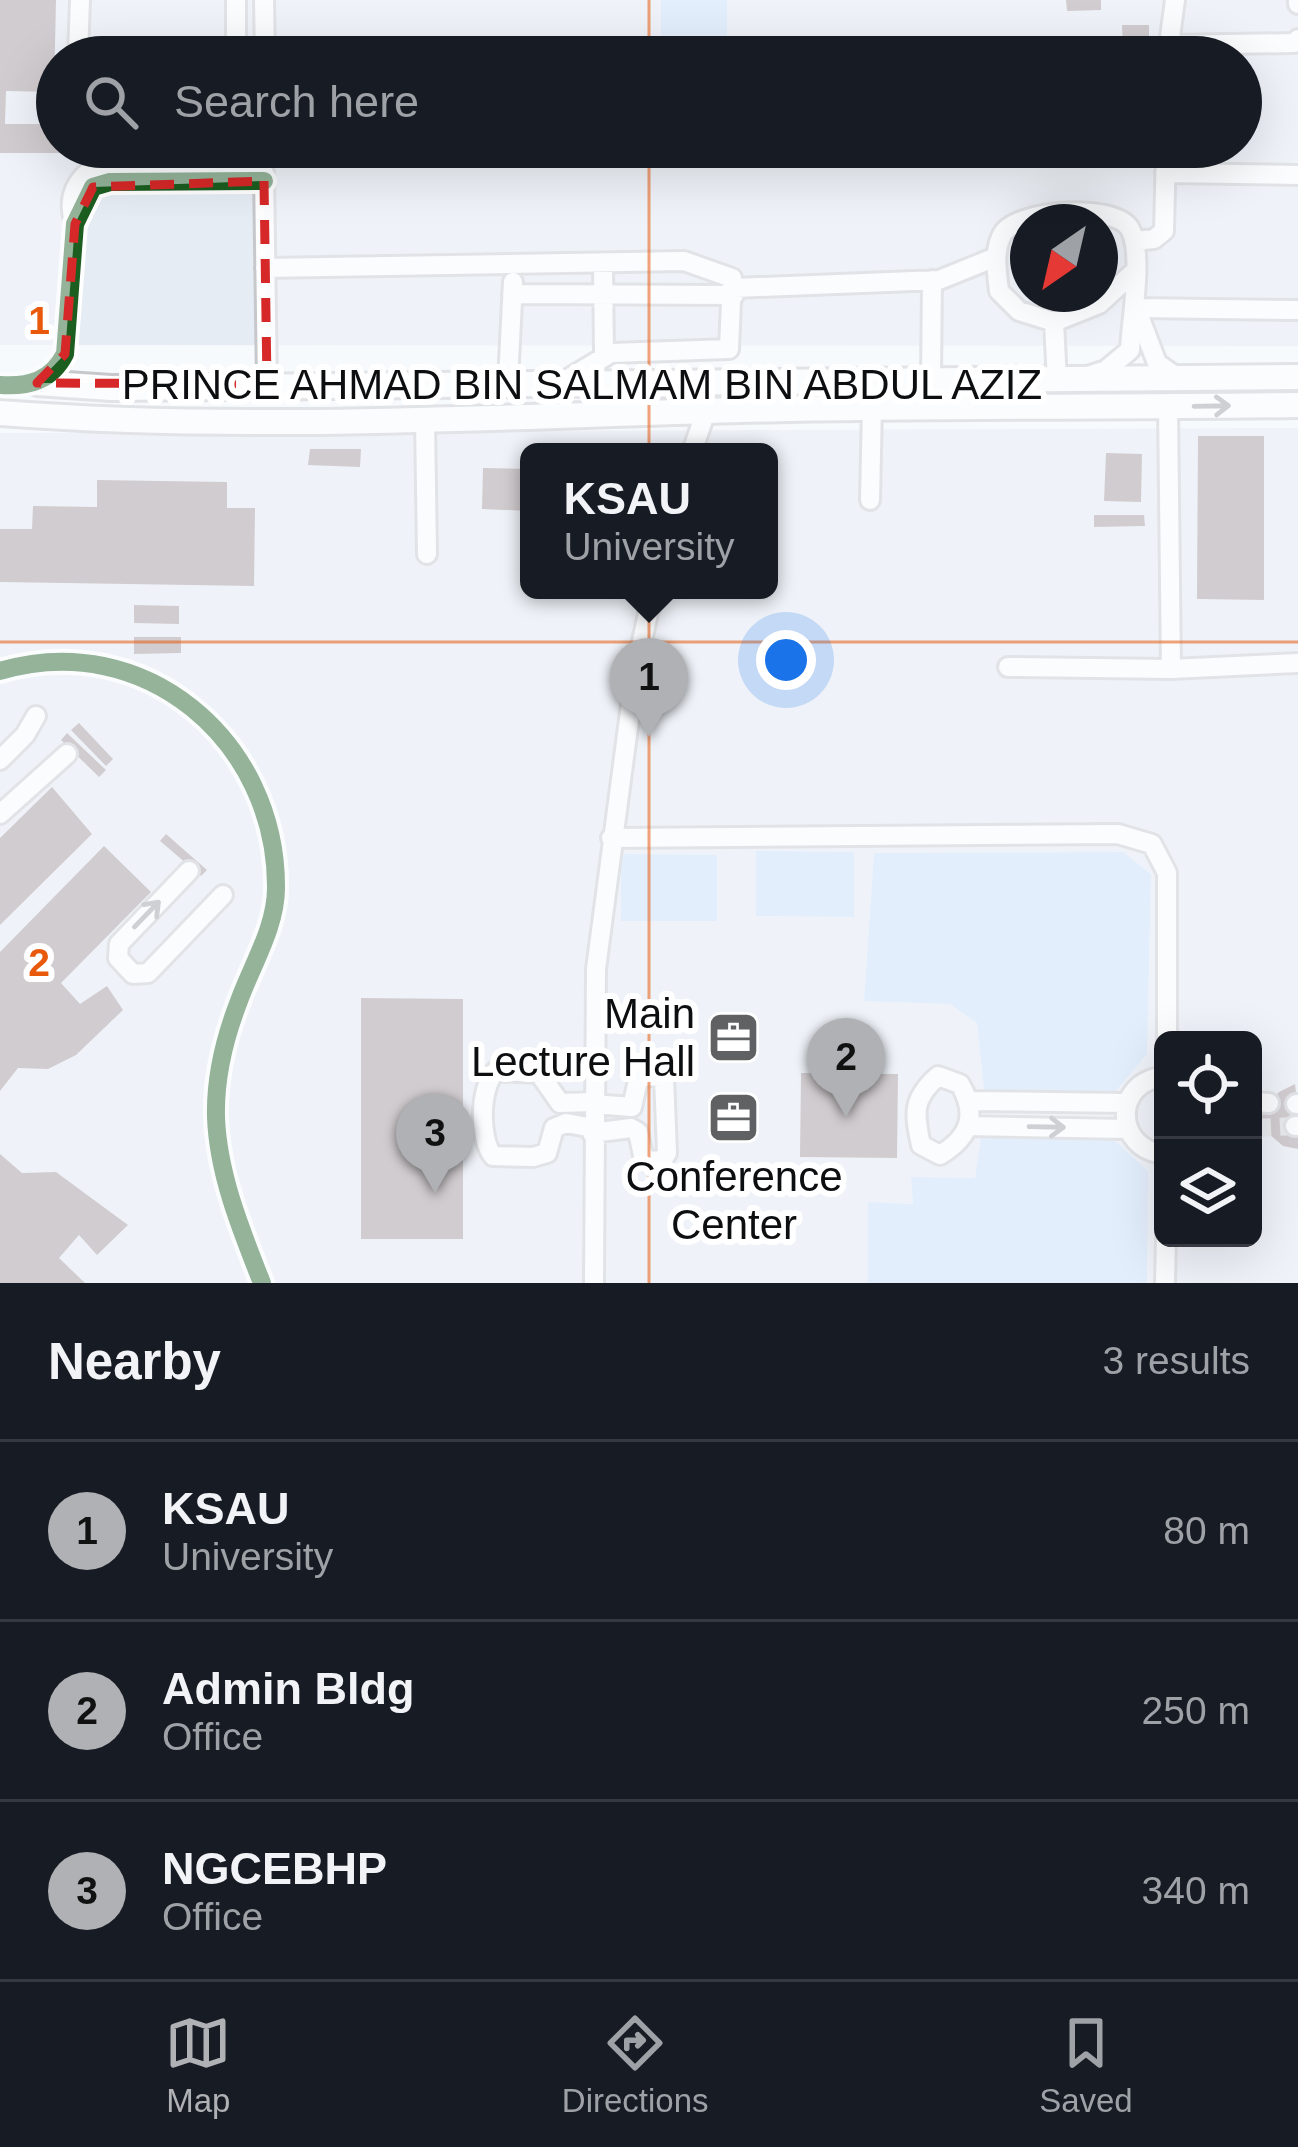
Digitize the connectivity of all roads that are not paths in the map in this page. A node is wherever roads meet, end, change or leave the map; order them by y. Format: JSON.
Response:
{"nodes":[{"id":1,"x":80,"y":0,"type":"edge"},
{"id":2,"x":236,"y":0,"type":"edge"},
{"id":3,"x":265,"y":0,"type":"edge"},
{"id":4,"x":1175,"y":0,"type":"edge"},
{"id":5,"x":79,"y":36,"type":"edge"},
{"id":6,"x":236,"y":36,"type":"edge"},
{"id":7,"x":265,"y":36,"type":"edge"},
{"id":8,"x":1170,"y":36,"type":"edge"},
{"id":9,"x":1298,"y":39,"type":"edge"},
{"id":10,"x":1262,"y":45,"type":"edge"},
{"id":11,"x":83,"y":168,"type":"edge"},
{"id":12,"x":264,"y":168,"type":"edge"},
{"id":13,"x":1166,"y":168,"type":"edge"},
{"id":14,"x":1166,"y":173,"type":"junction"},
{"id":15,"x":1298,"y":175,"type":"edge"},
{"id":16,"x":264,"y":182,"type":"junction"},
{"id":17,"x":75,"y":224,"type":"junction"},
{"id":18,"x":1134,"y":241,"type":"junction"},
{"id":19,"x":996,"y":257,"type":"junction"},
{"id":20,"x":602,"y":264,"type":"junction"},
{"id":21,"x":514,"y":265,"type":"junction"},
{"id":22,"x":266,"y":268,"type":"junction"},
{"id":23,"x":1135,"y":271,"type":"junction"},
{"id":24,"x":932,"y":280,"type":"junction"},
{"id":25,"x":734,"y":291,"type":"junction"},
{"id":26,"x":603,"y":293,"type":"junction"},
{"id":27,"x":512,"y":294,"type":"junction"},
{"id":28,"x":1136,"y":308,"type":"junction"},
{"id":29,"x":1298,"y":310,"type":"edge"},
{"id":30,"x":1054,"y":322,"type":"junction"},
{"id":31,"x":604,"y":355,"type":"junction"},
{"id":32,"x":1083,"y":377,"type":"junction"},
{"id":33,"x":1298,"y":377,"type":"edge"},
{"id":34,"x":1179,"y":379,"type":"junction"},
{"id":35,"x":931,"y":380,"type":"junction"},
{"id":36,"x":508,"y":382,"type":"junction"},
{"id":37,"x":1057,"y":382,"type":"junction"},
{"id":38,"x":37,"y":383,"type":"junction"},
{"id":39,"x":561,"y":383,"type":"junction"},
{"id":40,"x":267,"y":384,"type":"junction"},
{"id":41,"x":0,"y":386,"type":"edge"},
{"id":42,"x":1298,"y":405,"type":"edge"},
{"id":43,"x":872,"y":407,"type":"junction"},
{"id":44,"x":1168,"y":407,"type":"junction"},
{"id":45,"x":931,"y":409,"type":"junction"},
{"id":46,"x":706,"y":411,"type":"junction"},
{"id":47,"x":0,"y":413,"type":"edge"},
{"id":48,"x":425,"y":420,"type":"junction"},
{"id":49,"x":695,"y":443,"type":"edge"},
{"id":50,"x":870,"y":500,"type":"dead end"},
{"id":51,"x":427,"y":554,"type":"dead end"},
{"id":52,"x":651,"y":599,"type":"edge"},
{"id":53,"x":1298,"y":663,"type":"edge"},
{"id":54,"x":1008,"y":667,"type":"dead end"},
{"id":55,"x":1171,"y":669,"type":"junction"},
{"id":56,"x":0,"y":671,"type":"edge"},
{"id":57,"x":36,"y":716,"type":"dead end"},
{"id":58,"x":67,"y":754,"type":"dead end"},
{"id":59,"x":0,"y":760,"type":"edge"},
{"id":60,"x":0,"y":814,"type":"edge"},
{"id":61,"x":610,"y":838,"type":"junction"},
{"id":62,"x":190,"y":871,"type":"dead end"},
{"id":63,"x":223,"y":896,"type":"dead end"},
{"id":64,"x":1168,"y":1031,"type":"edge"},
{"id":65,"x":1154,"y":1079,"type":"edge"},
{"id":66,"x":970,"y":1101,"type":"junction"},
{"id":67,"x":593,"y":1103,"type":"junction"},
{"id":68,"x":1126,"y":1103,"type":"junction"},
{"id":69,"x":968,"y":1126,"type":"junction"},
{"id":70,"x":1126,"y":1129,"type":"junction"},
{"id":71,"x":593,"y":1130,"type":"junction"},
{"id":72,"x":1154,"y":1152,"type":"edge"},
{"id":73,"x":1166,"y":1247,"type":"edge"},
{"id":74,"x":262,"y":1283,"type":"edge"},
{"id":75,"x":594,"y":1283,"type":"edge"},
{"id":76,"x":1165,"y":1283,"type":"edge"}],
"edges":[{"from":1,"to":5,"type":"street"},
{"from":2,"to":6,"type":"street"},
{"from":3,"to":7,"type":"street"},
{"from":4,"to":8,"type":"street"},
{"from":9,"to":10,"type":"street"},
{"from":11,"to":17,"type":"street","name":"PRINCE AHMAD BIN SALMAM BIN ABDUL AZIZ"},
{"from":12,"to":16,"type":"street"},
{"from":13,"to":14,"type":"street"},
{"from":14,"to":15,"type":"street"},
{"from":14,"to":18,"type":"street"},
{"from":16,"to":17,"type":"street"},
{"from":16,"to":22,"type":"street"},
{"from":17,"to":38,"type":"street","name":"PRINCE AHMAD BIN SALMAM BIN ABDUL AZIZ"},
{"from":18,"to":19,"type":"street"},
{"from":18,"to":23,"type":"street"},
{"from":19,"to":24,"type":"street"},
{"from":19,"to":30,"type":"street"},
{"from":20,"to":21,"type":"street"},
{"from":20,"to":25,"type":"street"},
{"from":20,"to":26,"type":"street"},
{"from":21,"to":22,"type":"street"},
{"from":21,"to":27,"type":"street"},
{"from":22,"to":40,"type":"street"},
{"from":23,"to":28,"type":"street"},
{"from":23,"to":30,"type":"street"},
{"from":24,"to":25,"type":"street"},
{"from":24,"to":35,"type":"street"},
{"from":25,"to":26,"type":"street"},
{"from":25,"to":31,"type":"street"},
{"from":26,"to":27,"type":"street"},
{"from":26,"to":31,"type":"street"},
{"from":27,"to":36,"type":"street"},
{"from":28,"to":29,"type":"street"},
{"from":28,"to":32,"type":"street"},
{"from":28,"to":34,"type":"street"},
{"from":30,"to":37,"type":"street"},
{"from":31,"to":39,"type":"street"},
{"from":32,"to":34,"type":"main road","name":"PRINCE AHMAD BIN SALMAM BIN ABDUL AZIZ"},
{"from":32,"to":37,"type":"main road","name":"PRINCE AHMAD BIN SALMAM BIN ABDUL AZIZ"},
{"from":33,"to":34,"type":"main road","name":"PRINCE AHMAD BIN SALMAM BIN ABDUL AZIZ"},
{"from":35,"to":37,"type":"main road","name":"PRINCE AHMAD BIN SALMAM BIN ABDUL AZIZ"},
{"from":35,"to":39,"type":"main road","name":"PRINCE AHMAD BIN SALMAM BIN ABDUL AZIZ"},
{"from":35,"to":45,"type":"main road"},
{"from":36,"to":39,"type":"main road","name":"PRINCE AHMAD BIN SALMAM BIN ABDUL AZIZ"},
{"from":36,"to":40,"type":"main road","name":"PRINCE AHMAD BIN SALMAM BIN ABDUL AZIZ"},
{"from":38,"to":40,"type":"main road","name":"PRINCE AHMAD BIN SALMAM BIN ABDUL AZIZ"},
{"from":38,"to":41,"type":"street"},
{"from":44,"to":42,"type":"main road","name":"PRINCE AHMAD BIN SALMAM BIN ABDUL AZIZ","one_way":true},
{"from":43,"to":45,"type":"main road","name":"PRINCE AHMAD BIN SALMAM BIN ABDUL AZIZ"},
{"from":43,"to":46,"type":"main road","name":"PRINCE AHMAD BIN SALMAM BIN ABDUL AZIZ"},
{"from":43,"to":50,"type":"street"},
{"from":44,"to":45,"type":"main road","name":"PRINCE AHMAD BIN SALMAM BIN ABDUL AZIZ"},
{"from":44,"to":55,"type":"street"},
{"from":46,"to":48,"type":"main road","name":"PRINCE AHMAD BIN SALMAM BIN ABDUL AZIZ"},
{"from":46,"to":49,"type":"street"},
{"from":47,"to":48,"type":"main road","name":"PRINCE AHMAD BIN SALMAM BIN ABDUL AZIZ"},
{"from":48,"to":51,"type":"street"},
{"from":52,"to":61,"type":"street"},
{"from":53,"to":55,"type":"street"},
{"from":54,"to":55,"type":"street"},
{"from":56,"to":74,"type":"street"},
{"from":57,"to":59,"type":"street"},
{"from":58,"to":60,"type":"street"},
{"from":61,"to":64,"type":"street"},
{"from":61,"to":67,"type":"street"},
{"from":63,"to":62,"type":"street","one_way":true},
{"from":65,"to":68,"type":"street"},
{"from":66,"to":68,"type":"street"},
{"from":66,"to":69,"type":"street"},
{"from":66,"to":69,"type":"street"},
{"from":67,"to":71,"type":"street"},
{"from":67,"to":71,"type":"street"},
{"from":67,"to":71,"type":"street"},
{"from":68,"to":70,"type":"street"},
{"from":69,"to":70,"type":"street","one_way":true},
{"from":70,"to":72,"type":"street"},
{"from":71,"to":75,"type":"street"},
{"from":73,"to":76,"type":"street"}]}
